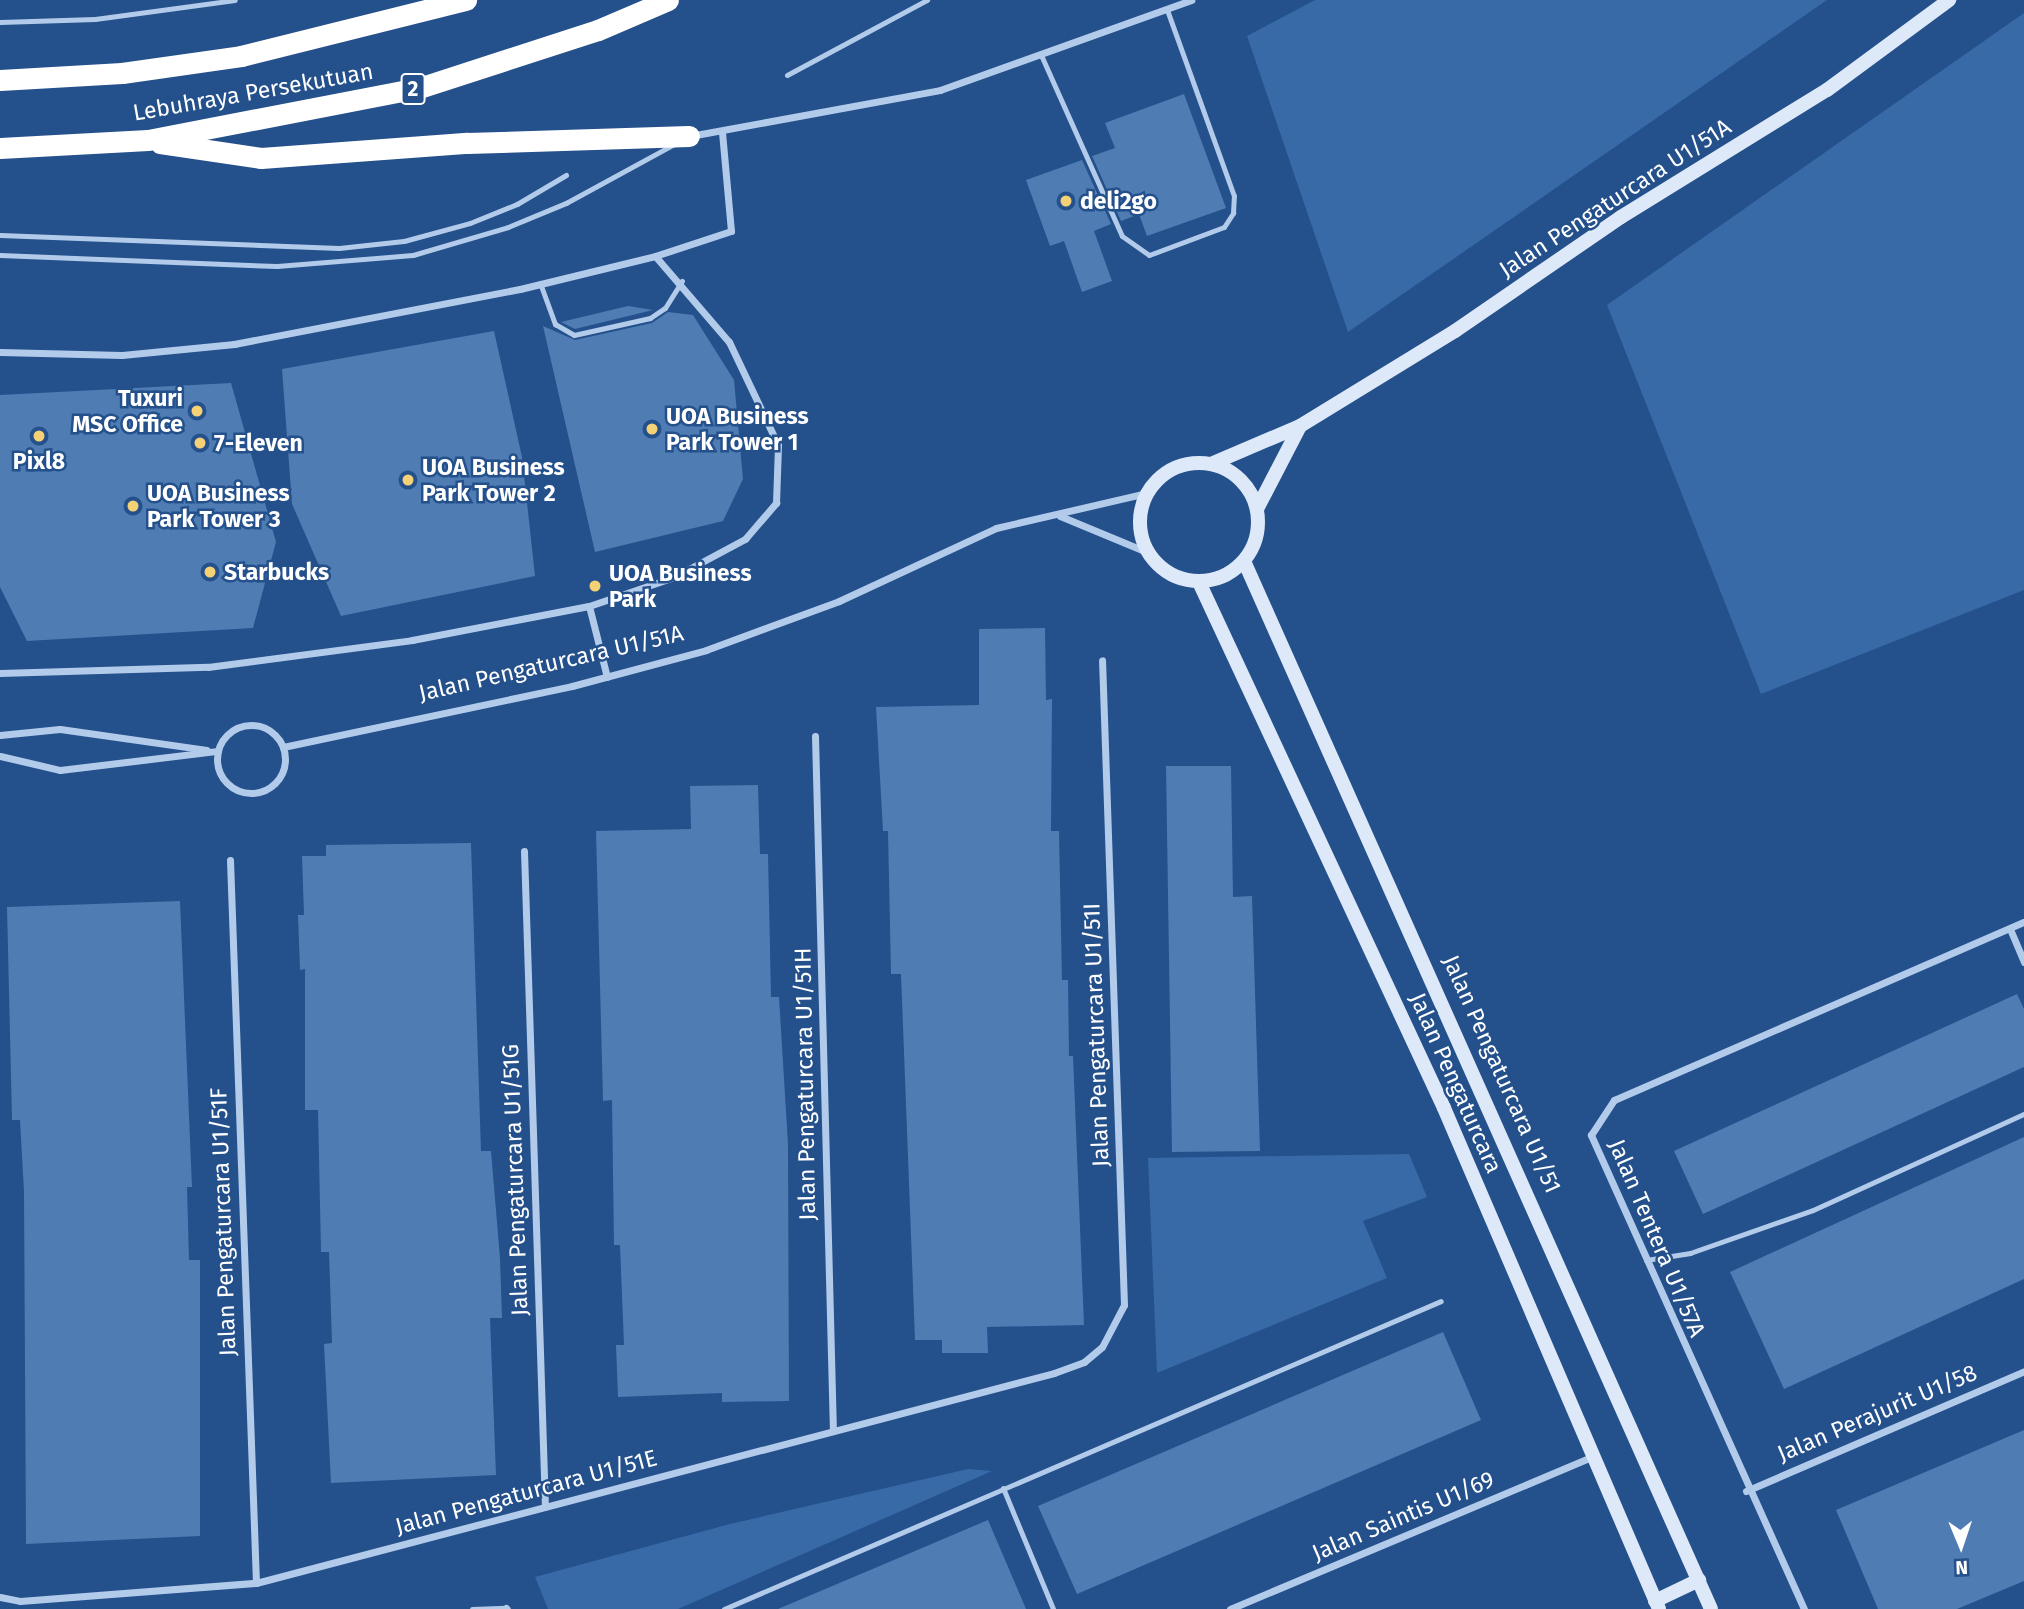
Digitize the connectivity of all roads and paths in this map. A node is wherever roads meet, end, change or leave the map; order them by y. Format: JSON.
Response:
{"nodes":[{"id":1,"x":234,"y":0,"type":"edge"},
{"id":2,"x":466,"y":0,"type":"edge"},
{"id":3,"x":668,"y":0,"type":"edge"},
{"id":4,"x":926,"y":0,"type":"edge"},
{"id":5,"x":1191,"y":0,"type":"edge"},
{"id":6,"x":1949,"y":0,"type":"edge"},
{"id":7,"x":1167,"y":10,"type":"junction"},
{"id":8,"x":0,"y":22,"type":"edge"},
{"id":9,"x":1041,"y":55,"type":"junction"},
{"id":10,"x":788,"y":75,"type":"dead end"},
{"id":11,"x":0,"y":80,"type":"edge"},
{"id":12,"x":722,"y":133,"type":"junction"},
{"id":13,"x":689,"y":136,"type":"junction"},
{"id":14,"x":148,"y":140,"type":"junction"},
{"id":15,"x":0,"y":148,"type":"edge"},
{"id":16,"x":566,"y":175,"type":"dead end"},
{"id":17,"x":0,"y":235,"type":"edge"},
{"id":18,"x":0,"y":254,"type":"edge"},
{"id":19,"x":655,"y":256,"type":"junction"},
{"id":20,"x":682,"y":281,"type":"junction"},
{"id":21,"x":541,"y":283,"type":"junction"},
{"id":22,"x":0,"y":352,"type":"edge"},
{"id":23,"x":1300,"y":426,"type":"junction"},
{"id":24,"x":1211,"y":464,"type":"junction"},
{"id":25,"x":1146,"y":493,"type":"junction"},
{"id":26,"x":1257,"y":509,"type":"junction"},
{"id":27,"x":1059,"y":516,"type":"junction"},
{"id":28,"x":1147,"y":552,"type":"junction"},
{"id":29,"x":1244,"y":561,"type":"junction"},
{"id":30,"x":1199,"y":582,"type":"junction"},
{"id":31,"x":589,"y":606,"type":"junction"},
{"id":32,"x":1102,"y":660,"type":"dead end"},
{"id":33,"x":0,"y":673,"type":"edge"},
{"id":34,"x":607,"y":677,"type":"junction"},
{"id":35,"x":0,"y":735,"type":"edge"},
{"id":36,"x":815,"y":736,"type":"dead end"},
{"id":37,"x":283,"y":747,"type":"junction"},
{"id":38,"x":218,"y":751,"type":"junction"},
{"id":39,"x":0,"y":756,"type":"edge"},
{"id":40,"x":524,"y":851,"type":"dead end"},
{"id":41,"x":230,"y":860,"type":"dead end"},
{"id":42,"x":2024,"y":922,"type":"edge"},
{"id":43,"x":2010,"y":929,"type":"junction"},
{"id":44,"x":2024,"y":962,"type":"edge"},
{"id":45,"x":2024,"y":1114,"type":"edge"},
{"id":46,"x":1644,"y":1260,"type":"junction"},
{"id":47,"x":1441,"y":1301,"type":"dead end"},
{"id":48,"x":2024,"y":1371,"type":"edge"},
{"id":49,"x":1054,"y":1373,"type":"joint"},
{"id":50,"x":833,"y":1432,"type":"junction"},
{"id":51,"x":1591,"y":1457,"type":"junction"},
{"id":52,"x":1003,"y":1488,"type":"junction"},
{"id":53,"x":1746,"y":1491,"type":"junction"},
{"id":54,"x":545,"y":1507,"type":"junction"},
{"id":55,"x":1699,"y":1580,"type":"junction"},
{"id":56,"x":256,"y":1583,"type":"junction"},
{"id":57,"x":0,"y":1597,"type":"edge"},
{"id":58,"x":1657,"y":1605,"type":"edge"},
{"id":59,"x":472,"y":1609,"type":"edge"},
{"id":60,"x":506,"y":1609,"type":"edge"},
{"id":61,"x":724,"y":1609,"type":"edge"},
{"id":62,"x":1053,"y":1609,"type":"edge"},
{"id":63,"x":1230,"y":1609,"type":"edge"},
{"id":64,"x":1711,"y":1609,"type":"edge"},
{"id":65,"x":1804,"y":1609,"type":"edge"}],
"edges":[{"from":1,"to":8,"type":"lane"},
{"from":2,"to":11,"type":"highway","name":"Lebuhraya Persekutuan"},
{"from":3,"to":14,"type":"highway","name":"Lebuhraya Persekutuan","number":"2"},
{"from":4,"to":10,"type":"lane"},
{"from":5,"to":7,"type":"street"},
{"from":6,"to":23,"type":"street","name":"Jalan Pengaturcara U1/51A"},
{"from":7,"to":9,"type":"street"},
{"from":7,"to":9,"type":"lane"},
{"from":9,"to":12,"type":"street"},
{"from":12,"to":13,"type":"street"},
{"from":12,"to":19,"type":"street"},
{"from":13,"to":14,"type":"highway"},
{"from":13,"to":18,"type":"lane"},
{"from":14,"to":15,"type":"highway","name":"Lebuhraya Persekutuan","number":"2"},
{"from":16,"to":17,"type":"lane"},
{"from":19,"to":20,"type":"street"},
{"from":19,"to":21,"type":"street"},
{"from":20,"to":21,"type":"lane"},
{"from":20,"to":31,"type":"street"},
{"from":21,"to":22,"type":"street"},
{"from":23,"to":24,"type":"street","name":"Jalan Pengaturcara U1/51A"},
{"from":23,"to":26,"type":"street"},
{"from":24,"to":25,"type":"street"},
{"from":24,"to":26,"type":"street"},
{"from":25,"to":27,"type":"street","name":"Jalan Pengaturcara U1/51A"},
{"from":25,"to":28,"type":"street"},
{"from":26,"to":29,"type":"street"},
{"from":27,"to":28,"type":"street"},
{"from":27,"to":34,"type":"street","name":"Jalan Pengaturcara U1/51A"},
{"from":28,"to":30,"type":"street"},
{"from":29,"to":30,"type":"street"},
{"from":29,"to":55,"type":"street","name":"Jalan Pengaturcara U1/51"},
{"from":30,"to":51,"type":"street","name":"Jalan Pengaturcara"},
{"from":31,"to":33,"type":"street"},
{"from":31,"to":34,"type":"street"},
{"from":32,"to":49,"type":"street","name":"Jalan Pengaturcara U1/51I"},
{"from":34,"to":37,"type":"street","name":"Jalan Pengaturcara U1/51A"},
{"from":35,"to":38,"type":"street"},
{"from":36,"to":50,"type":"street","name":"Jalan Pengaturcara U1/51H"},
{"from":37,"to":38,"type":"street"},
{"from":37,"to":38,"type":"street"},
{"from":38,"to":39,"type":"street"},
{"from":40,"to":54,"type":"street","name":"Jalan Pengaturcara U1/51G"},
{"from":41,"to":56,"type":"street","name":"Jalan Pengaturcara U1/51F"},
{"from":42,"to":43,"type":"street","name":"Jalan Tentera U1/57A"},
{"from":43,"to":44,"type":"street"},
{"from":43,"to":46,"type":"street","name":"Jalan Tentera U1/57A"},
{"from":45,"to":46,"type":"lane"},
{"from":46,"to":53,"type":"street","name":"Jalan Tentera U1/57A"},
{"from":47,"to":52,"type":"lane"},
{"from":48,"to":53,"type":"street","name":"Jalan Perajurit U1/58"},
{"from":49,"to":50,"type":"street","name":"Jalan Pengaturcara U1/51E"},
{"from":50,"to":54,"type":"street","name":"Jalan Pengaturcara U1/51E"},
{"from":51,"to":58,"type":"street","name":"Jalan Pengaturcara"},
{"from":51,"to":63,"type":"street","name":"Jalan Saintis U1/69"},
{"from":52,"to":61,"type":"lane"},
{"from":52,"to":62,"type":"lane"},
{"from":53,"to":65,"type":"street","name":"Jalan Tentera U1/57A"},
{"from":54,"to":56,"type":"street","name":"Jalan Pengaturcara U1/51E"},
{"from":55,"to":58,"type":"street"},
{"from":55,"to":64,"type":"street","name":"Jalan Pengaturcara U1/51"},
{"from":56,"to":57,"type":"street","name":"Jalan Pengaturcara U1/51E"},
{"from":59,"to":60,"type":"lane"}]}
